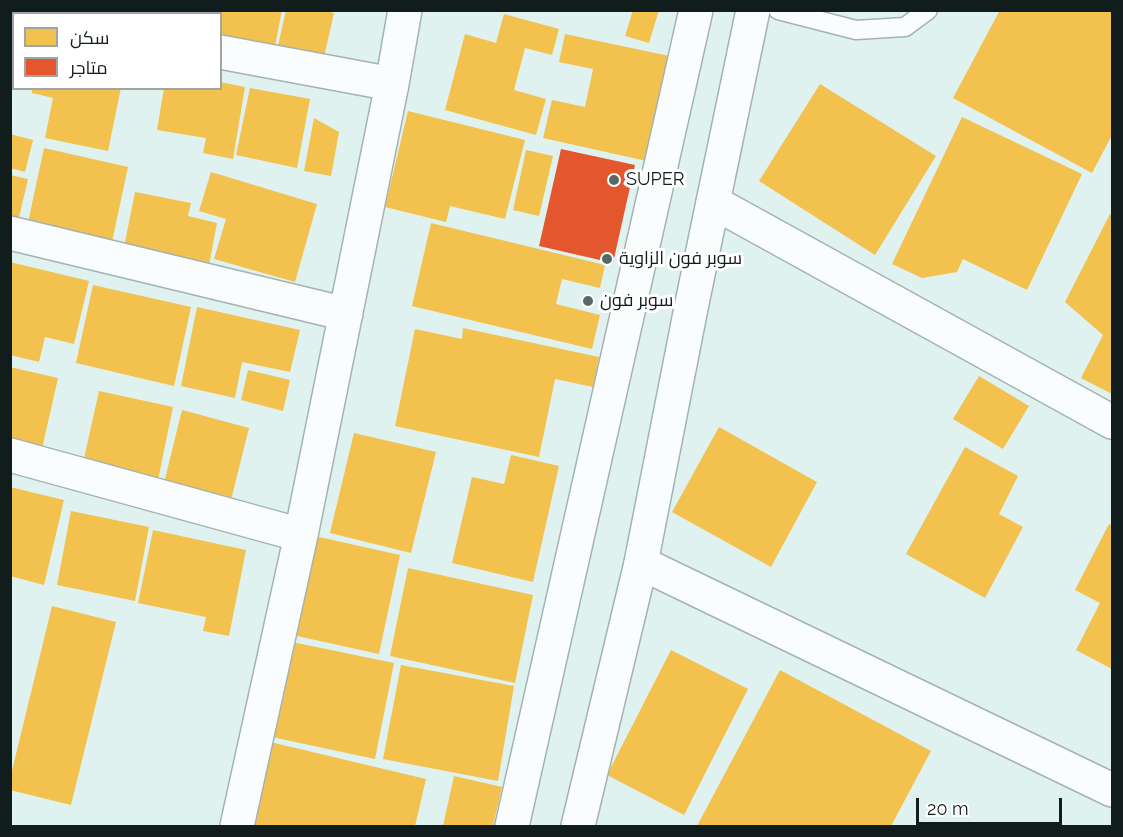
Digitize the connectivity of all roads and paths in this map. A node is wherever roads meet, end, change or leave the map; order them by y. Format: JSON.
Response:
{"nodes":[{"id":1,"x":405,"y":10,"type":"edge"},
{"id":2,"x":696,"y":10,"type":"edge"},
{"id":3,"x":753,"y":10,"type":"edge"},
{"id":4,"x":778,"y":10,"type":"edge"},
{"id":5,"x":928,"y":10,"type":"edge"},
{"id":6,"x":222,"y":52,"type":"edge"},
{"id":7,"x":392,"y":84,"type":"junction"},
{"id":8,"x":713,"y":202,"type":"junction"},
{"id":9,"x":10,"y":232,"type":"edge"},
{"id":10,"x":346,"y":314,"type":"junction"},
{"id":11,"x":1113,"y":422,"type":"edge"},
{"id":12,"x":10,"y":455,"type":"edge"},
{"id":13,"x":302,"y":535,"type":"junction"},
{"id":14,"x":641,"y":563,"type":"junction"},
{"id":15,"x":1113,"y":790,"type":"edge"},
{"id":16,"x":237,"y":826,"type":"edge"},
{"id":17,"x":512,"y":826,"type":"edge"},
{"id":18,"x":578,"y":826,"type":"edge"}],
"edges":[{"from":1,"to":7,"type":"street"},
{"from":2,"to":17,"type":"street"},
{"from":3,"to":8,"type":"street"},
{"from":4,"to":5,"type":"lane"},
{"from":6,"to":7,"type":"street"},
{"from":7,"to":10,"type":"street"},
{"from":8,"to":11,"type":"street"},
{"from":8,"to":14,"type":"street"},
{"from":9,"to":10,"type":"street"},
{"from":10,"to":13,"type":"street"},
{"from":12,"to":13,"type":"street"},
{"from":13,"to":16,"type":"street"},
{"from":14,"to":15,"type":"street"},
{"from":14,"to":18,"type":"street"}]}
